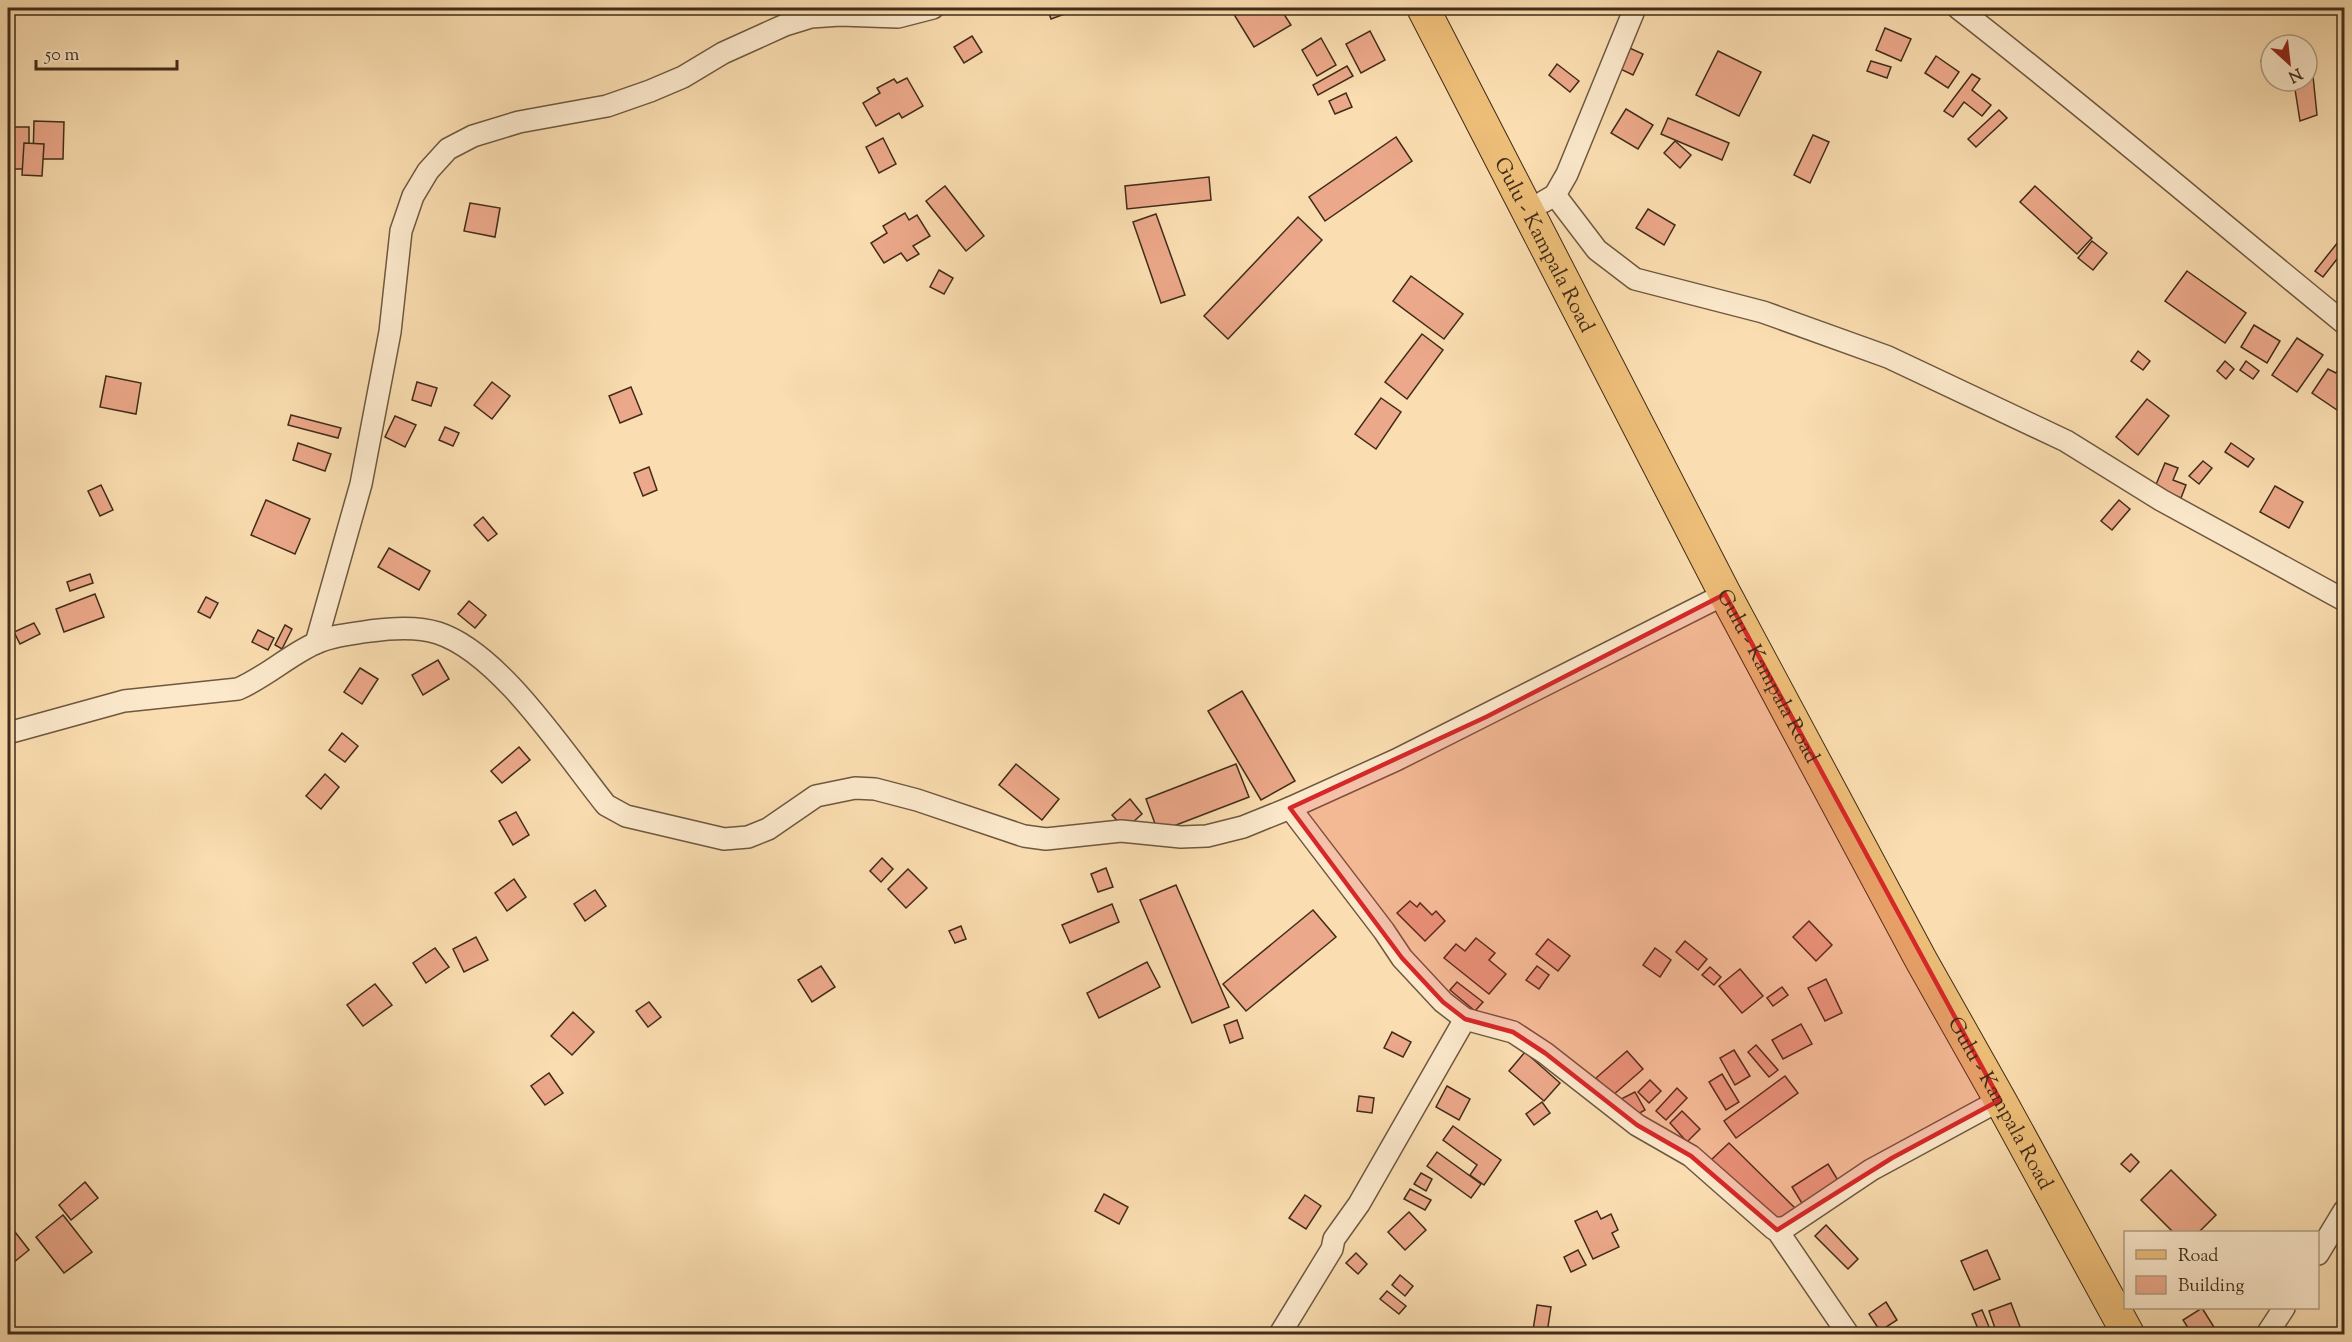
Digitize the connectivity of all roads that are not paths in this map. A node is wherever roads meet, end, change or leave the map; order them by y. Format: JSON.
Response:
{"nodes":[{"id":1,"x":933,"y":8,"type":"edge"},
{"id":2,"x":1423,"y":8,"type":"edge"},
{"id":3,"x":1635,"y":8,"type":"edge"},
{"id":4,"x":1958,"y":8,"type":"edge"},
{"id":5,"x":1555,"y":195,"type":"junction"},
{"id":6,"x":1526,"y":210,"type":"junction"},
{"id":7,"x":2344,"y":323,"type":"edge"},
{"id":8,"x":1725,"y":594,"type":"junction"},
{"id":9,"x":2344,"y":600,"type":"edge"},
{"id":10,"x":316,"y":643,"type":"junction"},
{"id":11,"x":8,"y":733,"type":"edge"},
{"id":12,"x":1290,"y":808,"type":"junction"},
{"id":13,"x":1465,"y":1019,"type":"junction"},
{"id":14,"x":2000,"y":1100,"type":"junction"},
{"id":15,"x":2344,"y":1211,"type":"edge"},
{"id":16,"x":1777,"y":1230,"type":"junction"},
{"id":17,"x":2319,"y":1252,"type":"edge"},
{"id":18,"x":2283,"y":1309,"type":"edge"},
{"id":19,"x":194,"y":1335,"type":"edge"},
{"id":20,"x":254,"y":1335,"type":"edge"},
{"id":21,"x":1280,"y":1335,"type":"edge"},
{"id":22,"x":1848,"y":1335,"type":"edge"},
{"id":23,"x":2128,"y":1335,"type":"edge"},
{"id":24,"x":2267,"y":1335,"type":"edge"}],
"edges":[{"from":1,"to":10,"type":"street"},
{"from":2,"to":6,"type":"main road","name":"Gulu - Kampala Road"},
{"from":3,"to":5,"type":"street"},
{"from":4,"to":7,"type":"street"},
{"from":5,"to":6,"type":"street"},
{"from":5,"to":9,"type":"street"},
{"from":6,"to":8,"type":"main road","name":"Gulu - Kampala Road"},
{"from":8,"to":12,"type":"street"},
{"from":8,"to":14,"type":"main road","name":"Gulu - Kampala Road"},
{"from":10,"to":11,"type":"street"},
{"from":10,"to":12,"type":"street"},
{"from":12,"to":13,"type":"street"},
{"from":13,"to":16,"type":"street"},
{"from":13,"to":21,"type":"street"},
{"from":14,"to":16,"type":"street"},
{"from":14,"to":23,"type":"main road","name":"Gulu - Kampala Road"},
{"from":15,"to":17,"type":"street"},
{"from":16,"to":22,"type":"street"},
{"from":18,"to":24,"type":"street"},
{"from":19,"to":20,"type":"lane"}]}
